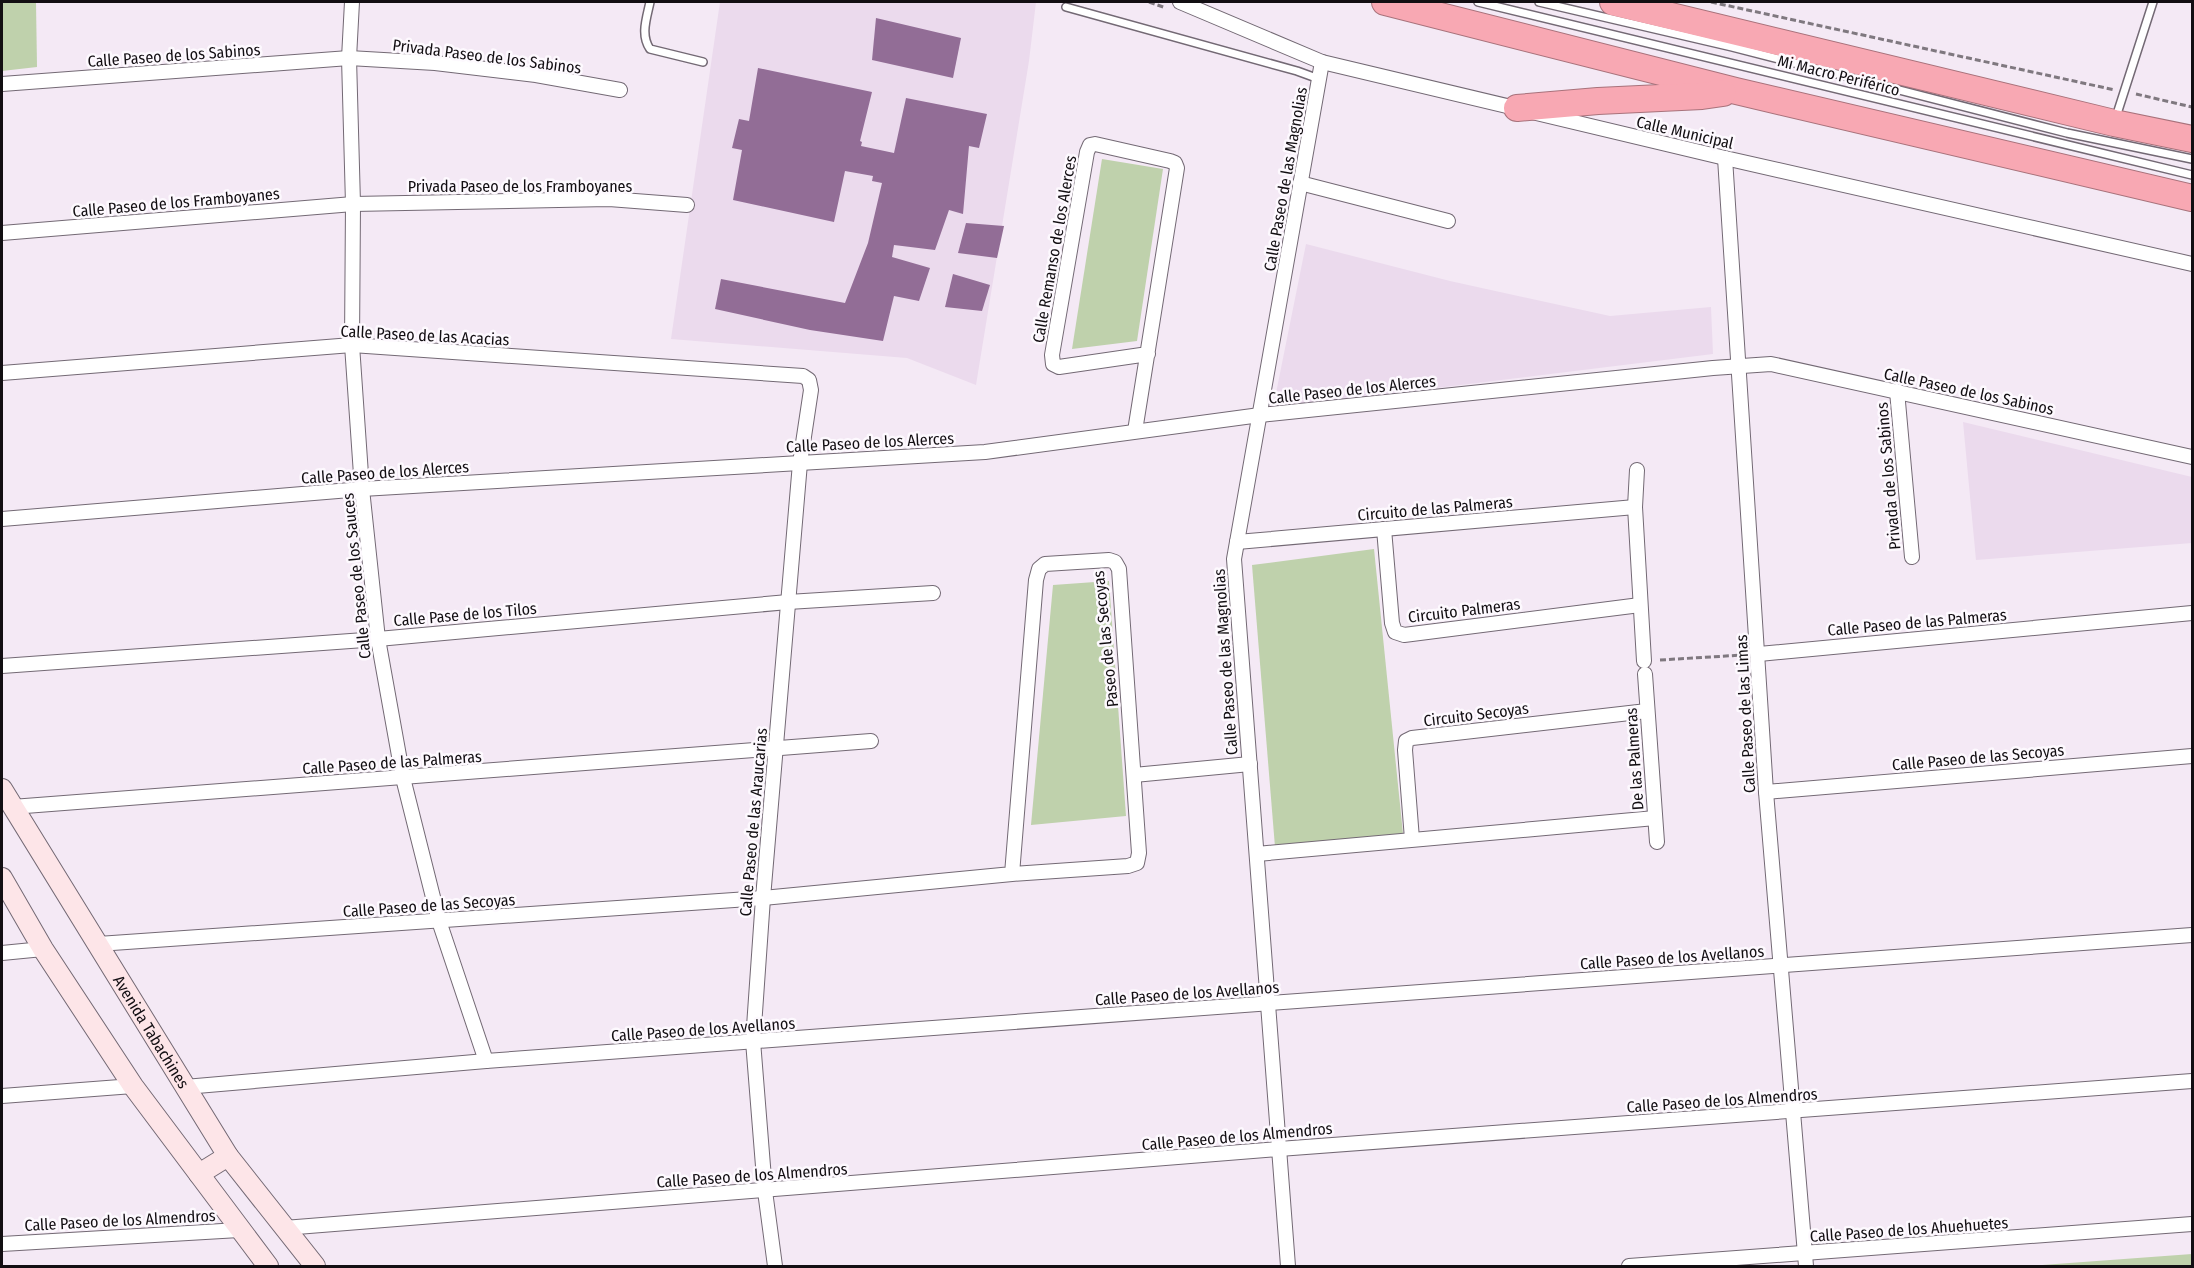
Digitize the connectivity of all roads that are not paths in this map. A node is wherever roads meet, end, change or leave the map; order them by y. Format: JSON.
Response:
{"nodes":[{"id":1,"x":352,"y":2,"type":"edge"},
{"id":2,"x":650,"y":2,"type":"edge"},
{"id":3,"x":1180,"y":2,"type":"edge"},
{"id":4,"x":1386,"y":2,"type":"edge"},
{"id":5,"x":1478,"y":2,"type":"edge"},
{"id":6,"x":1539,"y":2,"type":"edge"},
{"id":7,"x":1613,"y":2,"type":"edge"},
{"id":8,"x":2153,"y":2,"type":"edge"},
{"id":9,"x":1066,"y":7,"type":"dead end"},
{"id":10,"x":349,"y":58,"type":"junction"},
{"id":11,"x":703,"y":62,"type":"dead end"},
{"id":12,"x":1322,"y":62,"type":"junction"},
{"id":13,"x":1320,"y":79,"type":"junction"},
{"id":14,"x":2,"y":84,"type":"edge"},
{"id":15,"x":620,"y":90,"type":"dead end"},
{"id":16,"x":1736,"y":91,"type":"junction"},
{"id":17,"x":1517,"y":108,"type":"junction"},
{"id":18,"x":2115,"y":123,"type":"junction"},
{"id":19,"x":2193,"y":139,"type":"edge"},
{"id":20,"x":1725,"y":158,"type":"junction"},
{"id":21,"x":2193,"y":159,"type":"edge"},
{"id":22,"x":2193,"y":175,"type":"edge"},
{"id":23,"x":1300,"y":183,"type":"junction"},
{"id":24,"x":2193,"y":198,"type":"edge"},
{"id":25,"x":353,"y":204,"type":"junction"},
{"id":26,"x":687,"y":204,"type":"dead end"},
{"id":27,"x":1448,"y":221,"type":"dead end"},
{"id":28,"x":2,"y":233,"type":"edge"},
{"id":29,"x":2193,"y":264,"type":"edge"},
{"id":30,"x":352,"y":345,"type":"junction"},
{"id":31,"x":1148,"y":354,"type":"junction"},
{"id":32,"x":1738,"y":366,"type":"junction"},
{"id":33,"x":2,"y":373,"type":"edge"},
{"id":34,"x":809,"y":380,"type":"joint"},
{"id":35,"x":1897,"y":392,"type":"junction"},
{"id":36,"x":1260,"y":415,"type":"junction"},
{"id":37,"x":1135,"y":431,"type":"junction"},
{"id":38,"x":2193,"y":457,"type":"edge"},
{"id":39,"x":800,"y":463,"type":"junction"},
{"id":40,"x":1637,"y":470,"type":"dead end"},
{"id":41,"x":362,"y":489,"type":"junction"},
{"id":42,"x":1635,"y":507,"type":"junction"},
{"id":43,"x":2,"y":519,"type":"edge"},
{"id":44,"x":1384,"y":529,"type":"junction"},
{"id":45,"x":1237,"y":542,"type":"junction"},
{"id":46,"x":1912,"y":557,"type":"dead end"},
{"id":47,"x":933,"y":593,"type":"dead end"},
{"id":48,"x":788,"y":602,"type":"junction"},
{"id":49,"x":1640,"y":605,"type":"junction"},
{"id":50,"x":2193,"y":614,"type":"edge"},
{"id":51,"x":378,"y":639,"type":"junction"},
{"id":52,"x":1759,"y":654,"type":"junction"},
{"id":53,"x":2,"y":666,"type":"edge"},
{"id":54,"x":1647,"y":711,"type":"junction"},
{"id":55,"x":871,"y":741,"type":"dead end"},
{"id":56,"x":775,"y":748,"type":"junction"},
{"id":57,"x":2193,"y":756,"type":"edge"},
{"id":58,"x":1250,"y":764,"type":"junction"},
{"id":59,"x":1134,"y":775,"type":"junction"},
{"id":60,"x":403,"y":778,"type":"junction"},
{"id":61,"x":2,"y":789,"type":"edge"},
{"id":62,"x":1766,"y":792,"type":"junction"},
{"id":63,"x":12,"y":807,"type":"junction"},
{"id":64,"x":1655,"y":819,"type":"junction"},
{"id":65,"x":1412,"y":839,"type":"junction"},
{"id":66,"x":1657,"y":842,"type":"dead end"},
{"id":67,"x":1257,"y":855,"type":"junction"},
{"id":68,"x":1012,"y":874,"type":"junction"},
{"id":69,"x":2,"y":878,"type":"edge"},
{"id":70,"x":763,"y":898,"type":"junction"},
{"id":71,"x":439,"y":921,"type":"junction"},
{"id":72,"x":2193,"y":935,"type":"edge"},
{"id":73,"x":98,"y":944,"type":"junction"},
{"id":74,"x":43,"y":950,"type":"junction"},
{"id":75,"x":2,"y":953,"type":"edge"},
{"id":76,"x":1780,"y":966,"type":"junction"},
{"id":77,"x":1268,"y":1003,"type":"junction"},
{"id":78,"x":753,"y":1041,"type":"junction"},
{"id":79,"x":486,"y":1061,"type":"junction"},
{"id":80,"x":2193,"y":1081,"type":"edge"},
{"id":81,"x":133,"y":1086,"type":"junction"},
{"id":82,"x":185,"y":1087,"type":"junction"},
{"id":83,"x":2,"y":1096,"type":"edge"},
{"id":84,"x":1795,"y":1111,"type":"junction"},
{"id":85,"x":1279,"y":1149,"type":"junction"},
{"id":86,"x":228,"y":1155,"type":"junction"},
{"id":87,"x":199,"y":1174,"type":"junction"},
{"id":88,"x":765,"y":1191,"type":"junction"},
{"id":89,"x":2193,"y":1224,"type":"edge"},
{"id":90,"x":284,"y":1228,"type":"junction"},
{"id":91,"x":239,"y":1230,"type":"junction"},
{"id":92,"x":2,"y":1244,"type":"edge"},
{"id":93,"x":1806,"y":1260,"type":"edge"},
{"id":94,"x":268,"y":1266,"type":"edge"},
{"id":95,"x":315,"y":1266,"type":"edge"},
{"id":96,"x":775,"y":1266,"type":"edge"},
{"id":97,"x":1288,"y":1266,"type":"edge"},
{"id":98,"x":1629,"y":1266,"type":"edge"}],
"edges":[{"from":1,"to":10,"type":"street","name":"Calle Paseo de los Sauces"},
{"from":2,"to":11,"type":"lane"},
{"from":3,"to":12,"type":"street","name":"Calle Municipal"},
{"from":4,"to":16,"type":"highway"},
{"from":5,"to":22,"type":"lane","name":"Mi Macro Periférico"},
{"from":6,"to":21,"type":"lane","name":"Mi Macro Periférico"},
{"from":7,"to":18,"type":"highway"},
{"from":8,"to":18,"type":"lane"},
{"from":9,"to":13,"type":"lane"},
{"from":10,"to":14,"type":"street","name":"Calle Paseo de los Sabinos"},
{"from":10,"to":15,"type":"street","name":"Privada Paseo de los Sabinos"},
{"from":10,"to":25,"type":"street","name":"Calle Paseo de los Sauces"},
{"from":12,"to":13,"type":"street","name":"Calle Paseo de las Magnolias"},
{"from":12,"to":17,"type":"street","name":"Calle Municipal"},
{"from":13,"to":23,"type":"street","name":"Calle Paseo de las Magnolias"},
{"from":16,"to":17,"type":"highway"},
{"from":16,"to":24,"type":"highway"},
{"from":17,"to":20,"type":"street","name":"Calle Municipal"},
{"from":18,"to":19,"type":"highway"},
{"from":20,"to":29,"type":"street","name":"Calle Municipal"},
{"from":20,"to":32,"type":"street","name":"Calle Paseo de las Limas"},
{"from":23,"to":27,"type":"street"},
{"from":23,"to":36,"type":"street","name":"Calle Paseo de las Magnolias"},
{"from":25,"to":26,"type":"street","name":"Privada Paseo de los Framboyanes"},
{"from":25,"to":28,"type":"street","name":"Calle Paseo de los Framboyanes"},
{"from":25,"to":30,"type":"street","name":"Calle Paseo de los Sauces"},
{"from":30,"to":33,"type":"street","name":"Calle Paseo de las Acacias"},
{"from":30,"to":34,"type":"street","name":"Calle Paseo de las Acacias"},
{"from":30,"to":41,"type":"street","name":"Calle Paseo de los Sauces"},
{"from":31,"to":31,"type":"street","name":"Calle Remanso de los Alerces"},
{"from":31,"to":37,"type":"street","name":"Calle Remanso de los Alerces"},
{"from":32,"to":35,"type":"street","name":"Calle Paseo de los Sabinos"},
{"from":32,"to":36,"type":"street","name":"Calle Paseo de los Alerces"},
{"from":32,"to":52,"type":"street","name":"Calle Paseo de las Limas"},
{"from":34,"to":39,"type":"street","name":"Calle Paseo de las Araucarias"},
{"from":35,"to":38,"type":"street","name":"Calle Paseo de los Sabinos"},
{"from":35,"to":46,"type":"street","name":"Privada de los Sabinos"},
{"from":36,"to":37,"type":"street","name":"Calle Paseo de los Alerces"},
{"from":36,"to":45,"type":"street","name":"Calle Paseo de las Magnolias"},
{"from":37,"to":39,"type":"street","name":"Calle Paseo de los Alerces"},
{"from":39,"to":41,"type":"street","name":"Calle Paseo de los Alerces"},
{"from":39,"to":48,"type":"street","name":"Calle Paseo de las Araucarias"},
{"from":40,"to":42,"type":"street","name":"De las Palmeras"},
{"from":41,"to":43,"type":"street","name":"Calle Paseo de los Alerces"},
{"from":41,"to":51,"type":"street","name":"Calle Paseo de los Sauces"},
{"from":42,"to":44,"type":"street","name":"Circuito de las Palmeras"},
{"from":42,"to":49,"type":"street","name":"De las Palmeras"},
{"from":44,"to":45,"type":"street","name":"Circuito de las Palmeras"},
{"from":44,"to":49,"type":"street","name":"Circuito Palmeras"},
{"from":45,"to":58,"type":"street","name":"Calle Paseo de las Magnolias"},
{"from":47,"to":48,"type":"street","name":"Calle Pase de los Tilos"},
{"from":48,"to":51,"type":"street","name":"Calle Pase de los Tilos"},
{"from":48,"to":56,"type":"street","name":"Calle Paseo de las Araucarias"},
{"from":49,"to":54,"type":"street","name":"De las Palmeras"},
{"from":50,"to":52,"type":"street","name":"Calle Paseo de las Palmeras"},
{"from":51,"to":53,"type":"street","name":"Calle Pase de los Tilos"},
{"from":51,"to":60,"type":"street","name":"Calle Paseo de los Sauces"},
{"from":52,"to":62,"type":"street","name":"Calle Paseo de las Limas"},
{"from":54,"to":64,"type":"street","name":"De las Palmeras"},
{"from":54,"to":65,"type":"street","name":"Circuito Secoyas"},
{"from":55,"to":56,"type":"street","name":"Calle Paseo de las Palmeras"},
{"from":56,"to":60,"type":"street","name":"Calle Paseo de las Palmeras"},
{"from":56,"to":70,"type":"street","name":"Calle Paseo de las Araucarias"},
{"from":57,"to":62,"type":"street","name":"Calle Paseo de las Secoyas"},
{"from":58,"to":59,"type":"street"},
{"from":58,"to":67,"type":"street","name":"Calle Paseo de las Magnolias"},
{"from":59,"to":68,"type":"street","name":"Paseo de las Secoyas"},
{"from":59,"to":68,"type":"street","name":"Paseo de las Secoyas"},
{"from":60,"to":63,"type":"street","name":"Calle Paseo de las Palmeras"},
{"from":60,"to":71,"type":"street","name":"Calle Paseo de los Sauces"},
{"from":61,"to":63,"type":"street","name":"Avenida Tabachines"},
{"from":62,"to":76,"type":"street","name":"Calle Paseo de las Limas"},
{"from":63,"to":73,"type":"street","name":"Avenida Tabachines"},
{"from":64,"to":65,"type":"street"},
{"from":64,"to":66,"type":"street","name":"De las Palmeras"},
{"from":65,"to":67,"type":"street"},
{"from":67,"to":77,"type":"street","name":"Calle Paseo de las Magnolias"},
{"from":68,"to":70,"type":"street","name":"Paseo de las Secoyas"},
{"from":69,"to":74,"type":"street"},
{"from":70,"to":71,"type":"street","name":"Calle Paseo de las Secoyas"},
{"from":70,"to":78,"type":"street","name":"Calle Paseo de las Araucarias"},
{"from":71,"to":73,"type":"street","name":"Calle Paseo de las Secoyas"},
{"from":71,"to":79,"type":"street","name":"Calle Paseo de los Sauces"},
{"from":72,"to":76,"type":"street","name":"Calle Paseo de los Avellanos"},
{"from":73,"to":82,"type":"street","name":"Avenida Tabachines"},
{"from":74,"to":75,"type":"street"},
{"from":74,"to":81,"type":"street"},
{"from":76,"to":77,"type":"street","name":"Calle Paseo de los Avellanos"},
{"from":76,"to":84,"type":"street","name":"Calle Paseo de las Limas"},
{"from":77,"to":78,"type":"street","name":"Calle Paseo de los Avellanos"},
{"from":77,"to":85,"type":"street","name":"Calle Paseo de las Magnolias"},
{"from":78,"to":79,"type":"street","name":"Calle Paseo de los Avellanos"},
{"from":78,"to":88,"type":"street","name":"Calle Paseo de las Araucarias"},
{"from":79,"to":82,"type":"street","name":"Calle Paseo de los Avellanos"},
{"from":80,"to":84,"type":"street","name":"Calle Paseo de los Almendros"},
{"from":81,"to":83,"type":"street"},
{"from":81,"to":87,"type":"street"},
{"from":82,"to":86,"type":"street","name":"Avenida Tabachines"},
{"from":84,"to":85,"type":"street","name":"Calle Paseo de los Almendros"},
{"from":84,"to":93,"type":"street","name":"Calle Paseo de las Limas"},
{"from":85,"to":88,"type":"street","name":"Calle Paseo de los Almendros"},
{"from":85,"to":97,"type":"street","name":"Calle Paseo de las Magnolias"},
{"from":86,"to":87,"type":"street"},
{"from":86,"to":90,"type":"street","name":"Avenida Tabachines"},
{"from":87,"to":91,"type":"street"},
{"from":88,"to":90,"type":"street","name":"Calle Paseo de los Almendros"},
{"from":88,"to":96,"type":"street","name":"Calle Paseo de las Araucarias"},
{"from":89,"to":93,"type":"street","name":"Calle Paseo de los Ahuehuetes"},
{"from":90,"to":95,"type":"street","name":"Avenida Tabachines"},
{"from":91,"to":92,"type":"street","name":"Calle Paseo de los Almendros"},
{"from":91,"to":94,"type":"street"},
{"from":93,"to":98,"type":"street","name":"Calle Paseo de los Ahuehuetes"}]}
